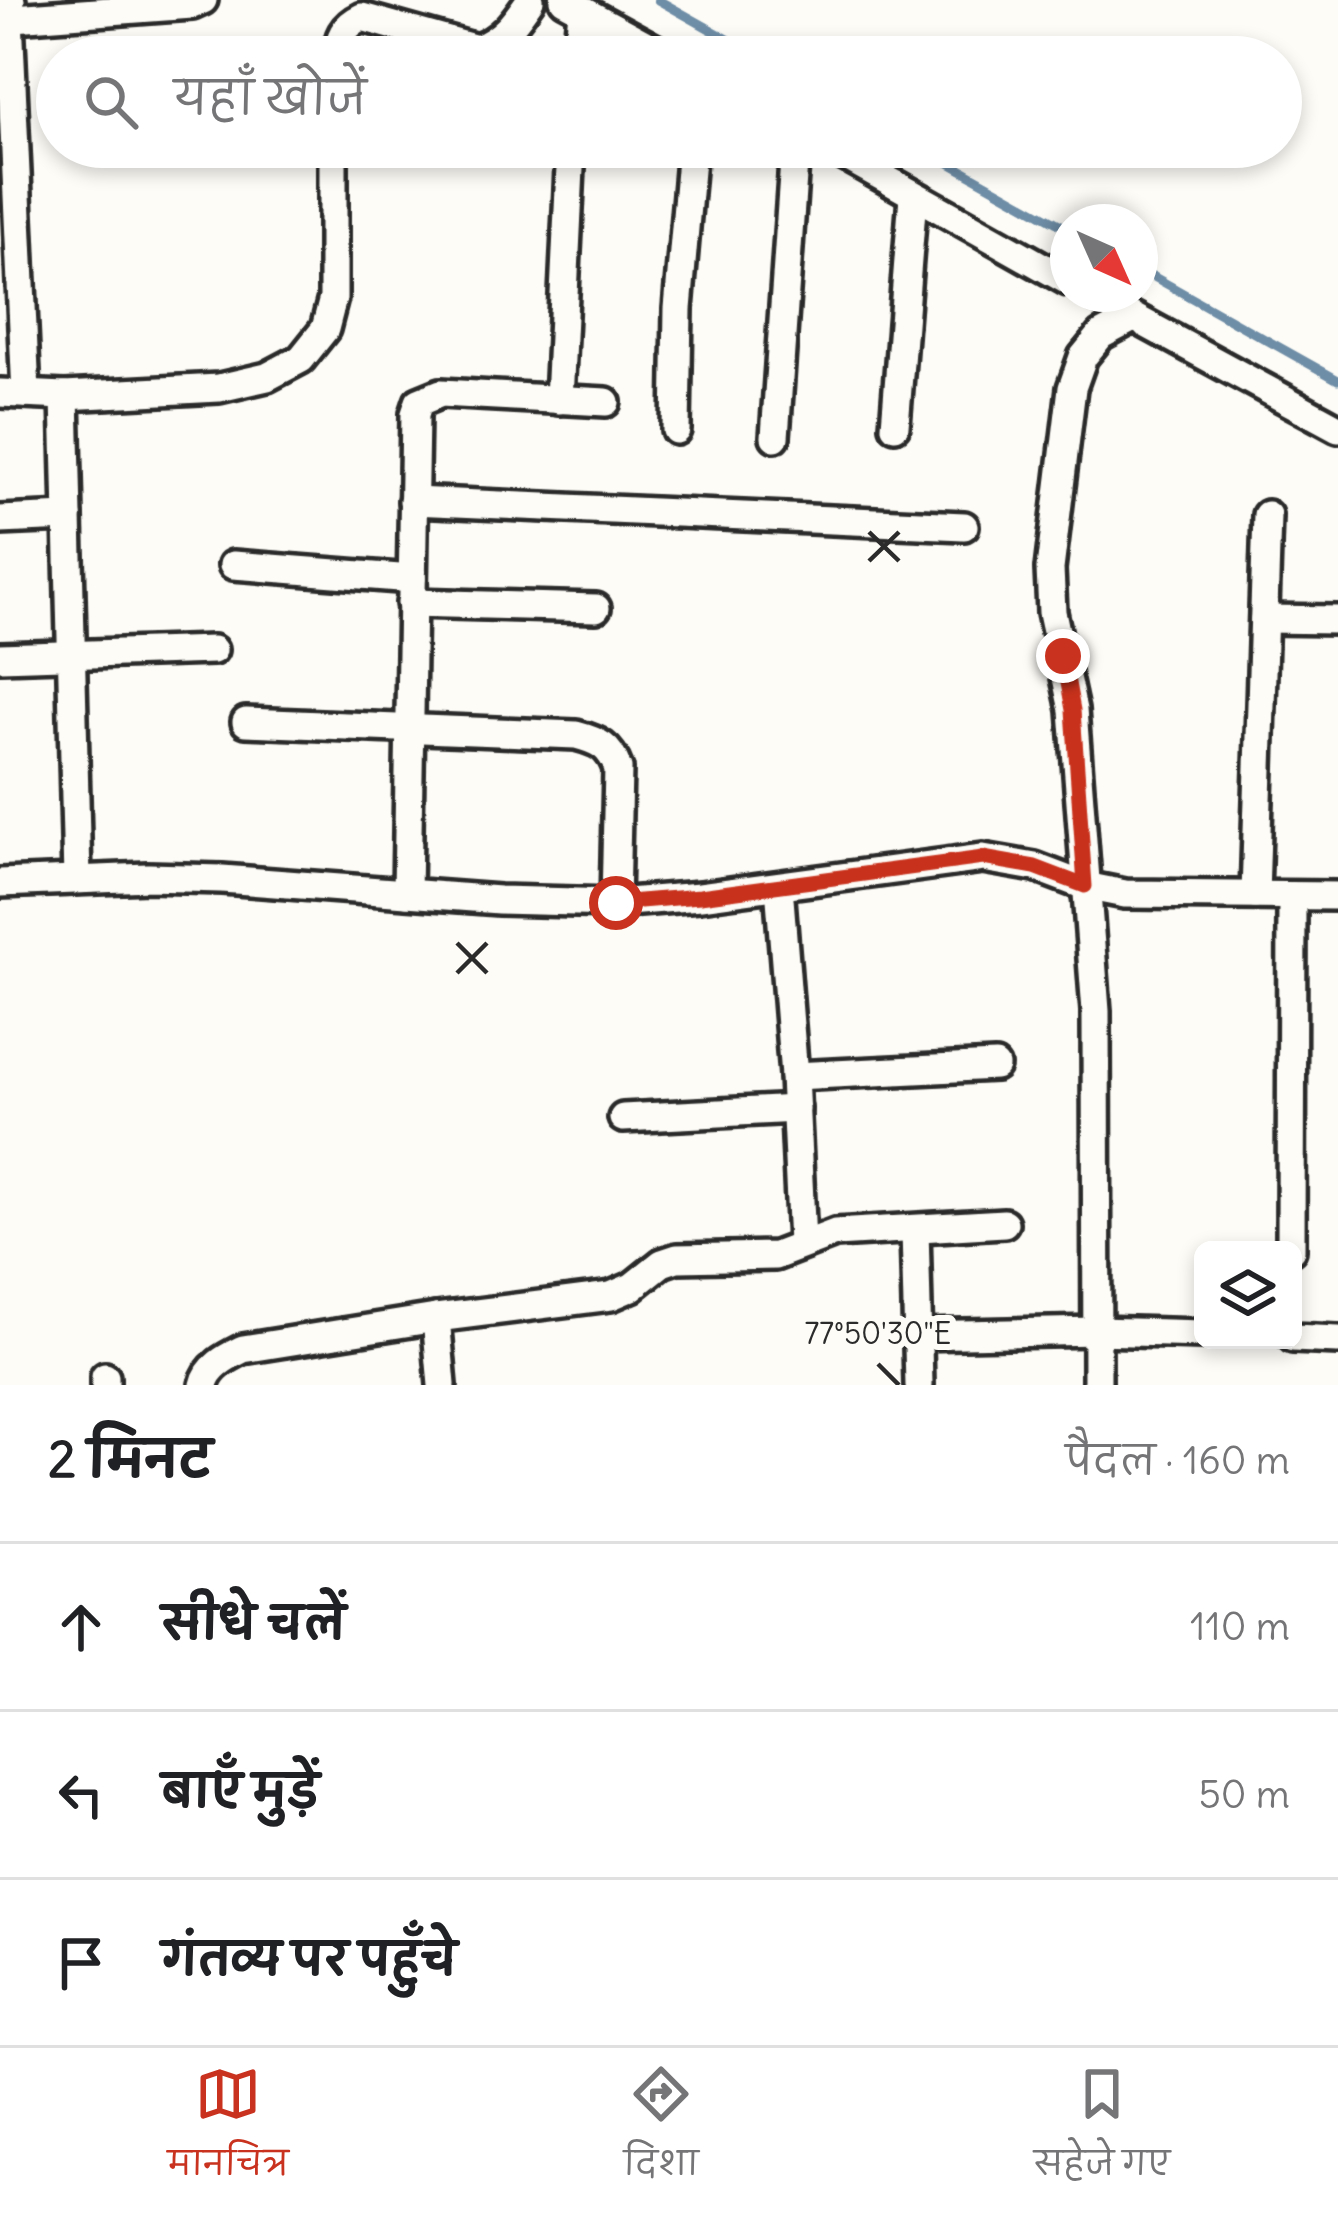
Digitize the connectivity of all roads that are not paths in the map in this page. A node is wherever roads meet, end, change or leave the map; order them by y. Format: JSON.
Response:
{"nodes":[{"id":1,"x":203,"y":0,"type":"edge"},
{"id":2,"x":530,"y":0,"type":"edge"},
{"id":3,"x":573,"y":5,"type":"edge"},
{"id":4,"x":7,"y":12,"type":"edge"},
{"id":5,"x":341,"y":36,"type":"edge"},
{"id":6,"x":423,"y":36,"type":"edge"},
{"id":7,"x":502,"y":36,"type":"edge"},
{"id":8,"x":576,"y":36,"type":"edge"},
{"id":9,"x":630,"y":36,"type":"edge"},
{"id":10,"x":333,"y":168,"type":"edge"},
{"id":11,"x":570,"y":168,"type":"edge"},
{"id":12,"x":690,"y":168,"type":"edge"},
{"id":13,"x":794,"y":168,"type":"edge"},
{"id":14,"x":865,"y":168,"type":"edge"},
{"id":15,"x":913,"y":196,"type":"junction"},
{"id":16,"x":1050,"y":271,"type":"edge"},
{"id":17,"x":1122,"y":312,"type":"edge"},
{"id":18,"x":1133,"y":318,"type":"junction"},
{"id":19,"x":13,"y":394,"type":"edge"},
{"id":20,"x":65,"y":396,"type":"junction"},
{"id":21,"x":559,"y":400,"type":"junction"},
{"id":22,"x":606,"y":402,"type":"dead end"},
{"id":23,"x":895,"y":426,"type":"dead end"},
{"id":24,"x":1338,"y":428,"type":"edge"},
{"id":25,"x":676,"y":430,"type":"dead end"},
{"id":26,"x":775,"y":437,"type":"dead end"},
{"id":27,"x":413,"y":501,"type":"junction"},
{"id":28,"x":1267,"y":515,"type":"dead end"},
{"id":29,"x":68,"y":517,"type":"junction"},
{"id":30,"x":0,"y":520,"type":"edge"},
{"id":31,"x":964,"y":526,"type":"dead end"},
{"id":32,"x":232,"y":566,"type":"dead end"},
{"id":33,"x":411,"y":591,"type":"junction"},
{"id":34,"x":596,"y":608,"type":"dead end"},
{"id":35,"x":1264,"y":619,"type":"junction"},
{"id":36,"x":1338,"y":620,"type":"edge"},
{"id":37,"x":213,"y":650,"type":"dead end"},
{"id":38,"x":72,"y":655,"type":"junction"},
{"id":39,"x":0,"y":657,"type":"edge"},
{"id":40,"x":246,"y":722,"type":"dead end"},
{"id":41,"x":409,"y":730,"type":"junction"},
{"id":42,"x":77,"y":879,"type":"junction"},
{"id":43,"x":0,"y":883,"type":"edge"},
{"id":44,"x":779,"y":886,"type":"junction"},
{"id":45,"x":1085,"y":886,"type":"junction"},
{"id":46,"x":407,"y":893,"type":"junction"},
{"id":47,"x":1255,"y":895,"type":"junction"},
{"id":48,"x":1292,"y":896,"type":"junction"},
{"id":49,"x":1338,"y":896,"type":"edge"},
{"id":50,"x":616,"y":903,"type":"junction"},
{"id":51,"x":995,"y":1066,"type":"dead end"},
{"id":52,"x":794,"y":1076,"type":"junction"},
{"id":53,"x":796,"y":1109,"type":"junction"},
{"id":54,"x":623,"y":1118,"type":"dead end"},
{"id":55,"x":1004,"y":1223,"type":"dead end"},
{"id":56,"x":915,"y":1229,"type":"junction"},
{"id":57,"x":1292,"y":1241,"type":"edge"},
{"id":58,"x":802,"y":1243,"type":"junction"},
{"id":59,"x":436,"y":1318,"type":"junction"},
{"id":60,"x":1097,"y":1331,"type":"junction"},
{"id":61,"x":1194,"y":1334,"type":"edge"},
{"id":62,"x":918,"y":1335,"type":"junction"},
{"id":63,"x":1302,"y":1338,"type":"edge"},
{"id":64,"x":1338,"y":1340,"type":"edge"},
{"id":65,"x":204,"y":1385,"type":"edge"},
{"id":66,"x":442,"y":1385,"type":"edge"},
{"id":67,"x":920,"y":1385,"type":"edge"},
{"id":68,"x":1096,"y":1385,"type":"edge"}],
"edges":[{"from":1,"to":4,"type":"street"},
{"from":2,"to":7,"type":"street"},
{"from":3,"to":8,"type":"street"},
{"from":3,"to":9,"type":"street"},
{"from":4,"to":19,"type":"street"},
{"from":5,"to":6,"type":"street"},
{"from":10,"to":20,"type":"street"},
{"from":11,"to":21,"type":"street"},
{"from":12,"to":25,"type":"street"},
{"from":13,"to":26,"type":"street"},
{"from":14,"to":15,"type":"street"},
{"from":15,"to":16,"type":"street"},
{"from":15,"to":23,"type":"street"},
{"from":17,"to":18,"type":"street"},
{"from":18,"to":24,"type":"street"},
{"from":18,"to":45,"type":"street"},
{"from":19,"to":20,"type":"street"},
{"from":20,"to":29,"type":"street"},
{"from":21,"to":22,"type":"street"},
{"from":21,"to":27,"type":"street"},
{"from":27,"to":31,"type":"street"},
{"from":27,"to":33,"type":"street"},
{"from":28,"to":35,"type":"street"},
{"from":29,"to":30,"type":"street"},
{"from":29,"to":38,"type":"street"},
{"from":32,"to":33,"type":"street"},
{"from":33,"to":34,"type":"street"},
{"from":33,"to":41,"type":"street"},
{"from":35,"to":36,"type":"street"},
{"from":35,"to":47,"type":"street"},
{"from":37,"to":38,"type":"street"},
{"from":38,"to":39,"type":"street"},
{"from":38,"to":42,"type":"street"},
{"from":40,"to":41,"type":"street"},
{"from":41,"to":46,"type":"street"},
{"from":41,"to":50,"type":"street"},
{"from":42,"to":43,"type":"street"},
{"from":42,"to":46,"type":"street"},
{"from":44,"to":45,"type":"street"},
{"from":44,"to":50,"type":"street"},
{"from":44,"to":52,"type":"street"},
{"from":45,"to":47,"type":"street"},
{"from":45,"to":60,"type":"street"},
{"from":46,"to":50,"type":"street"},
{"from":47,"to":48,"type":"street"},
{"from":48,"to":49,"type":"street"},
{"from":48,"to":57,"type":"street"},
{"from":51,"to":52,"type":"street"},
{"from":52,"to":53,"type":"street"},
{"from":53,"to":54,"type":"street"},
{"from":53,"to":58,"type":"street"},
{"from":55,"to":56,"type":"street"},
{"from":56,"to":58,"type":"street"},
{"from":56,"to":62,"type":"street"},
{"from":58,"to":59,"type":"street"},
{"from":59,"to":65,"type":"street"},
{"from":59,"to":66,"type":"street"},
{"from":60,"to":61,"type":"street"},
{"from":60,"to":62,"type":"street"},
{"from":60,"to":68,"type":"street"},
{"from":62,"to":67,"type":"street"},
{"from":63,"to":64,"type":"street"}]}
